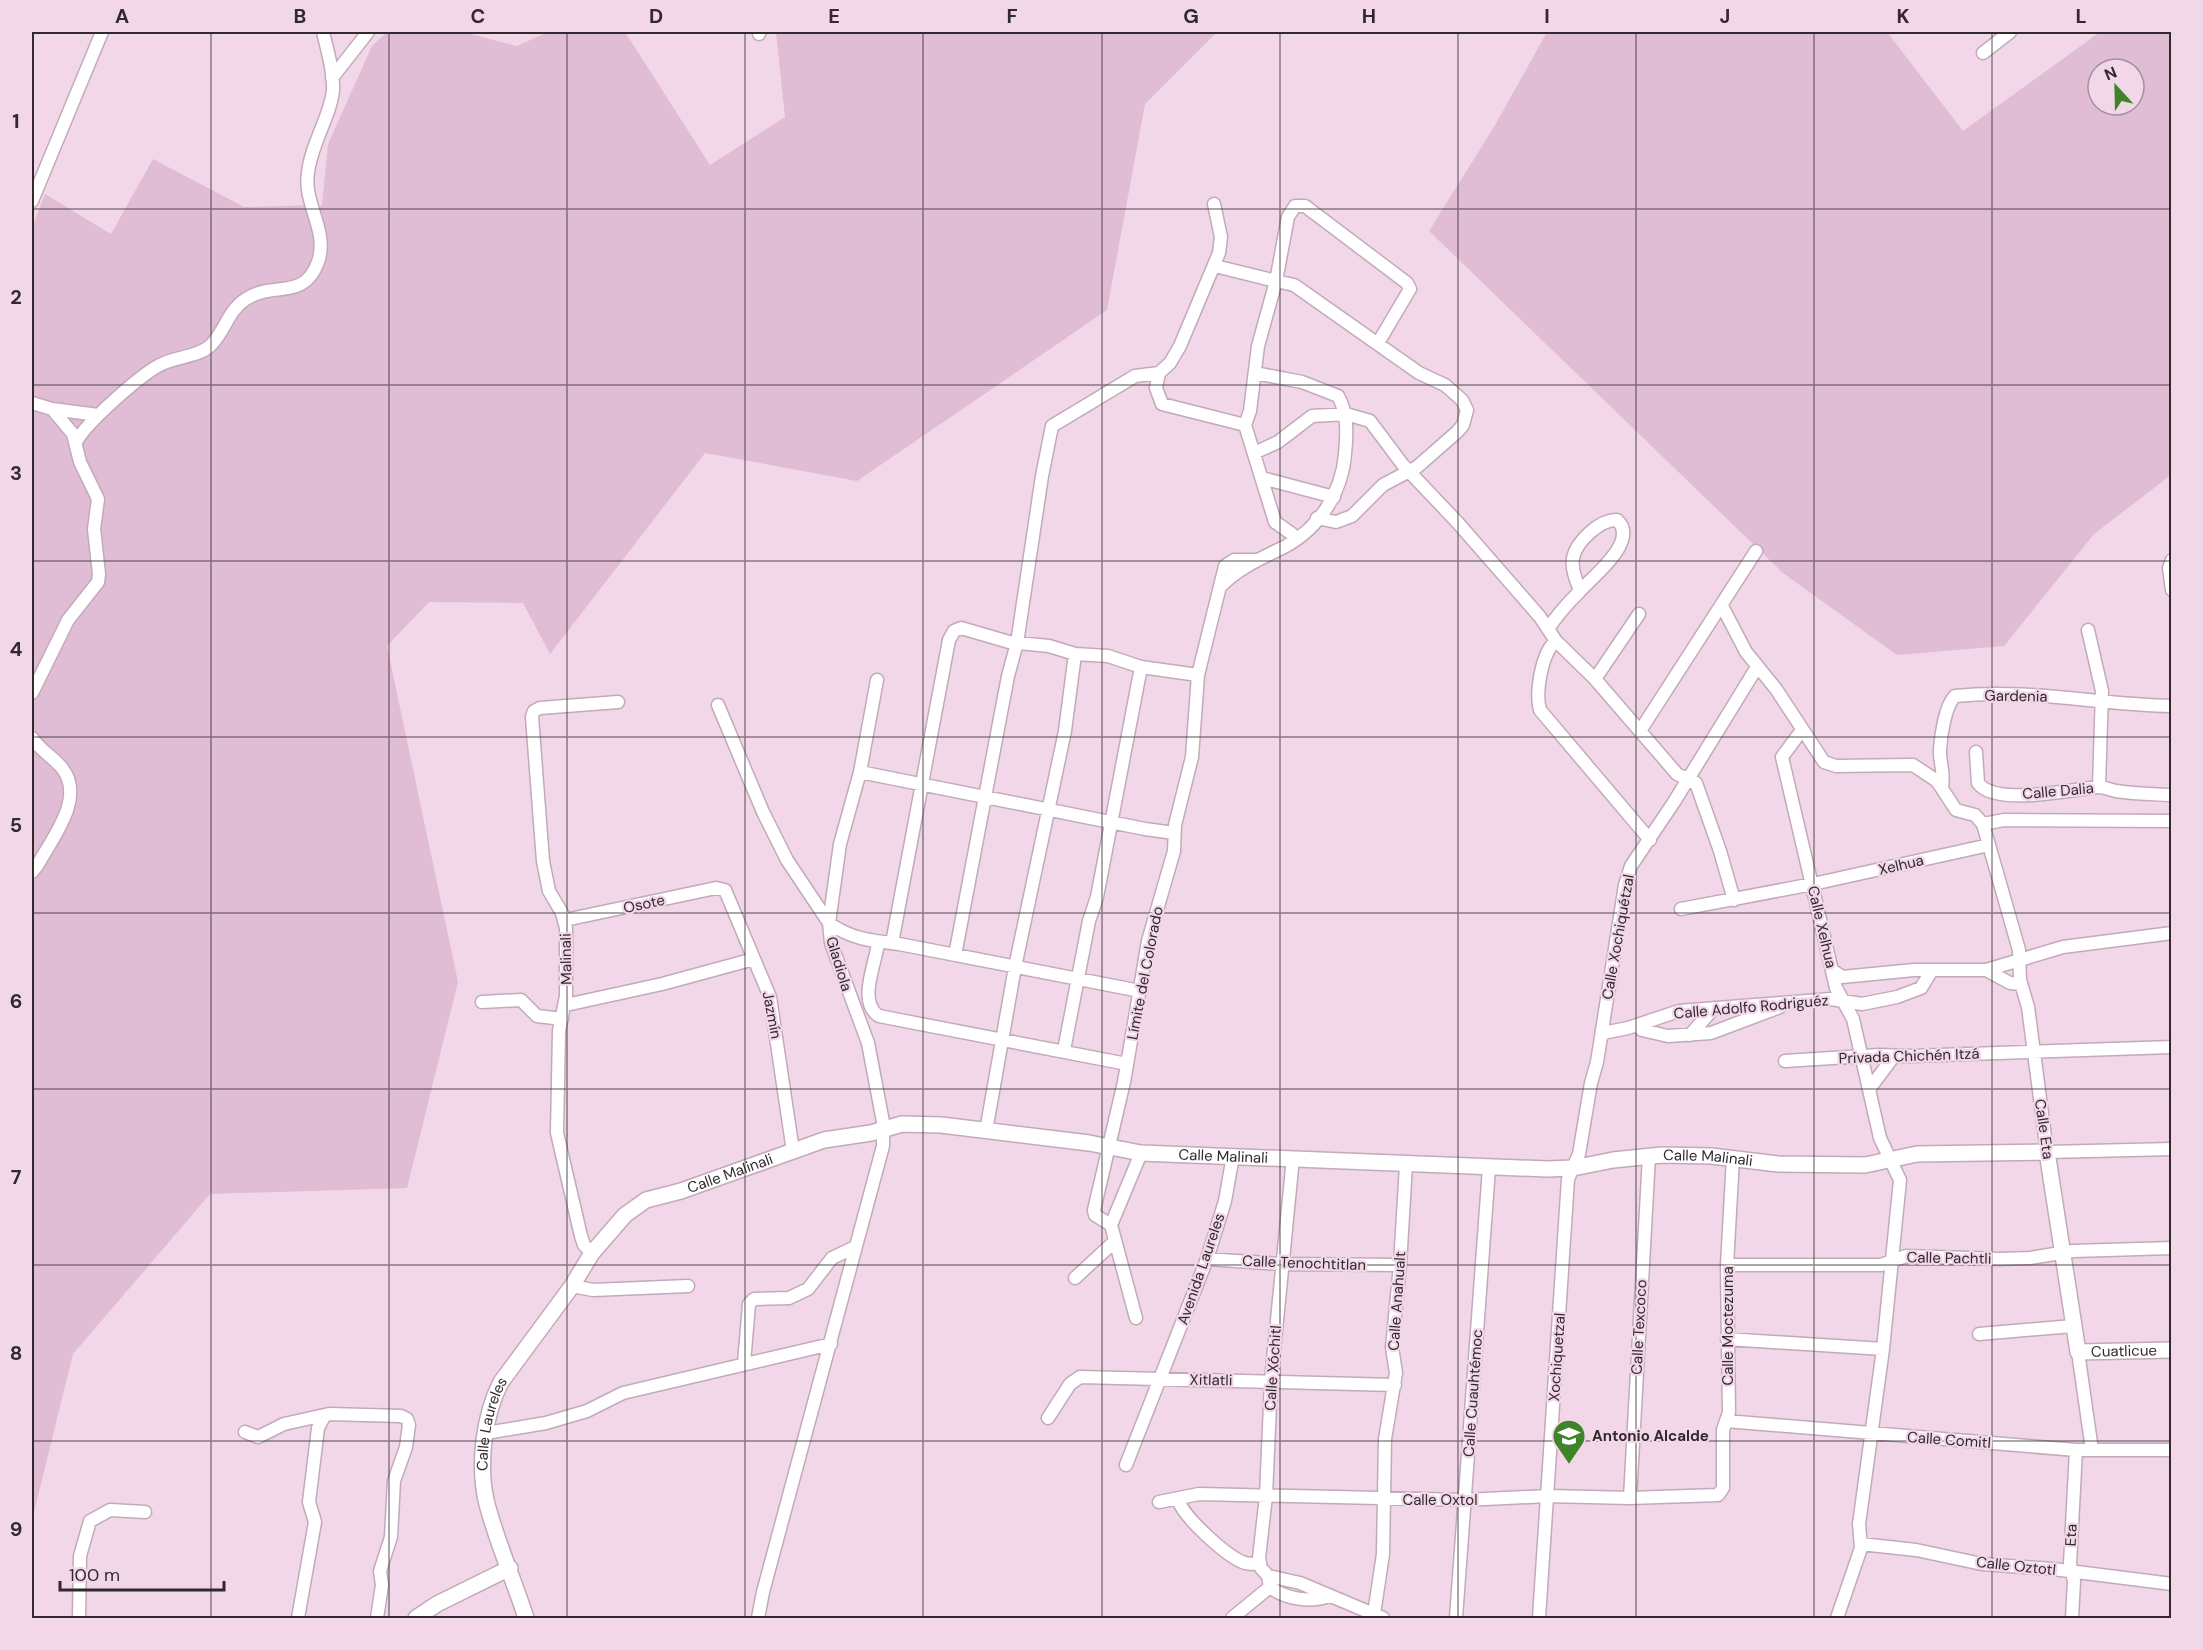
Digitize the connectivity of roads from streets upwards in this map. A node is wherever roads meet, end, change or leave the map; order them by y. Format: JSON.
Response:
{"nodes":[{"id":1,"x":102,"y":32,"type":"edge"},
{"id":2,"x":323,"y":32,"type":"edge"},
{"id":3,"x":368,"y":32,"type":"edge"},
{"id":4,"x":2010,"y":32,"type":"edge"},
{"id":5,"x":1983,"y":53,"type":"dead end"},
{"id":6,"x":332,"y":78,"type":"junction"},
{"id":7,"x":32,"y":201,"type":"edge"},
{"id":8,"x":1214,"y":204,"type":"dead end"},
{"id":9,"x":1215,"y":266,"type":"junction"},
{"id":10,"x":1276,"y":281,"type":"junction"},
{"id":11,"x":1378,"y":343,"type":"junction"},
{"id":12,"x":1159,"y":373,"type":"junction"},
{"id":13,"x":1255,"y":373,"type":"junction"},
{"id":14,"x":32,"y":403,"type":"edge"},
{"id":15,"x":52,"y":410,"type":"junction"},
{"id":16,"x":1346,"y":414,"type":"junction"},
{"id":17,"x":98,"y":415,"type":"junction"},
{"id":18,"x":1245,"y":425,"type":"junction"},
{"id":19,"x":76,"y":442,"type":"junction"},
{"id":20,"x":1254,"y":453,"type":"junction"},
{"id":21,"x":1410,"y":472,"type":"junction"},
{"id":22,"x":1262,"y":478,"type":"junction"},
{"id":23,"x":1334,"y":497,"type":"junction"},
{"id":24,"x":1317,"y":518,"type":"junction"},
{"id":25,"x":1295,"y":540,"type":"junction"},
{"id":26,"x":1756,"y":551,"type":"dead end"},
{"id":27,"x":2172,"y":560,"type":"edge"},
{"id":28,"x":1580,"y":590,"type":"junction"},
{"id":29,"x":2172,"y":590,"type":"edge"},
{"id":30,"x":1722,"y":606,"type":"junction"},
{"id":31,"x":1639,"y":615,"type":"dead end"},
{"id":32,"x":1548,"y":629,"type":"junction"},
{"id":33,"x":2088,"y":630,"type":"dead end"},
{"id":34,"x":1556,"y":641,"type":"junction"},
{"id":35,"x":1017,"y":643,"type":"junction"},
{"id":36,"x":1075,"y":654,"type":"junction"},
{"id":37,"x":1141,"y":667,"type":"junction"},
{"id":38,"x":1757,"y":667,"type":"junction"},
{"id":39,"x":1198,"y":675,"type":"junction"},
{"id":40,"x":1595,"y":679,"type":"junction"},
{"id":41,"x":877,"y":680,"type":"dead end"},
{"id":42,"x":32,"y":693,"type":"edge"},
{"id":43,"x":2102,"y":701,"type":"junction"},
{"id":44,"x":618,"y":702,"type":"dead end"},
{"id":45,"x":718,"y":705,"type":"dead end"},
{"id":46,"x":2172,"y":706,"type":"edge"},
{"id":47,"x":1802,"y":730,"type":"junction"},
{"id":48,"x":1640,"y":731,"type":"junction"},
{"id":49,"x":32,"y":738,"type":"edge"},
{"id":50,"x":1976,"y":752,"type":"dead end"},
{"id":51,"x":860,"y":772,"type":"junction"},
{"id":52,"x":1688,"y":778,"type":"junction"},
{"id":53,"x":921,"y":784,"type":"junction"},
{"id":54,"x":1942,"y":787,"type":"junction"},
{"id":55,"x":2099,"y":787,"type":"junction"},
{"id":56,"x":2172,"y":795,"type":"edge"},
{"id":57,"x":985,"y":796,"type":"junction"},
{"id":58,"x":1049,"y":809,"type":"junction"},
{"id":59,"x":1979,"y":820,"type":"junction"},
{"id":60,"x":2172,"y":821,"type":"edge"},
{"id":61,"x":1110,"y":822,"type":"junction"},
{"id":62,"x":1174,"y":833,"type":"junction"},
{"id":63,"x":1650,"y":840,"type":"junction"},
{"id":64,"x":1989,"y":845,"type":"junction"},
{"id":65,"x":32,"y":872,"type":"edge"},
{"id":66,"x":1813,"y":884,"type":"junction"},
{"id":67,"x":722,"y":888,"type":"joint"},
{"id":68,"x":1734,"y":900,"type":"junction"},
{"id":69,"x":1681,"y":909,"type":"dead end"},
{"id":70,"x":565,"y":920,"type":"junction"},
{"id":71,"x":829,"y":923,"type":"junction"},
{"id":72,"x":2172,"y":933,"type":"edge"},
{"id":73,"x":878,"y":943,"type":"junction"},
{"id":74,"x":892,"y":943,"type":"junction"},
{"id":75,"x":955,"y":955,"type":"junction"},
{"id":76,"x":754,"y":959,"type":"junction"},
{"id":77,"x":2020,"y":960,"type":"junction"},
{"id":78,"x":1015,"y":967,"type":"junction"},
{"id":79,"x":1832,"y":970,"type":"junction"},
{"id":80,"x":1932,"y":970,"type":"junction"},
{"id":81,"x":1986,"y":970,"type":"junction"},
{"id":82,"x":1079,"y":979,"type":"junction"},
{"id":83,"x":2021,"y":984,"type":"junction"},
{"id":84,"x":1140,"y":991,"type":"junction"},
{"id":85,"x":1842,"y":1001,"type":"junction"},
{"id":86,"x":482,"y":1002,"type":"dead end"},
{"id":87,"x":1783,"y":1003,"type":"junction"},
{"id":88,"x":566,"y":1005,"type":"junction"},
{"id":89,"x":1714,"y":1008,"type":"junction"},
{"id":90,"x":874,"y":1013,"type":"junction"},
{"id":91,"x":562,"y":1019,"type":"junction"},
{"id":92,"x":859,"y":1021,"type":"junction"},
{"id":93,"x":1637,"y":1026,"type":"junction"},
{"id":94,"x":1603,"y":1033,"type":"junction"},
{"id":95,"x":1690,"y":1035,"type":"junction"},
{"id":96,"x":1003,"y":1040,"type":"junction"},
{"id":97,"x":2172,"y":1047,"type":"edge"},
{"id":98,"x":1064,"y":1050,"type":"junction"},
{"id":99,"x":2034,"y":1052,"type":"junction"},
{"id":100,"x":1863,"y":1056,"type":"junction"},
{"id":101,"x":1894,"y":1056,"type":"junction"},
{"id":102,"x":1785,"y":1061,"type":"dead end"},
{"id":103,"x":1127,"y":1064,"type":"junction"},
{"id":104,"x":1870,"y":1088,"type":"junction"},
{"id":105,"x":884,"y":1129,"type":"junction"},
{"id":106,"x":986,"y":1131,"type":"junction"},
{"id":107,"x":1108,"y":1146,"type":"junction"},
{"id":108,"x":2172,"y":1149,"type":"edge"},
{"id":109,"x":793,"y":1151,"type":"junction"},
{"id":110,"x":1141,"y":1152,"type":"junction"},
{"id":111,"x":2047,"y":1152,"type":"junction"},
{"id":112,"x":1233,"y":1156,"type":"junction"},
{"id":113,"x":1649,"y":1156,"type":"junction"},
{"id":114,"x":1293,"y":1158,"type":"junction"},
{"id":115,"x":1733,"y":1158,"type":"junction"},
{"id":116,"x":1890,"y":1161,"type":"junction"},
{"id":117,"x":1406,"y":1166,"type":"junction"},
{"id":118,"x":1489,"y":1168,"type":"junction"},
{"id":119,"x":1573,"y":1168,"type":"junction"},
{"id":120,"x":1111,"y":1225,"type":"junction"},
{"id":121,"x":1114,"y":1242,"type":"junction"},
{"id":122,"x":855,"y":1247,"type":"junction"},
{"id":123,"x":2172,"y":1248,"type":"edge"},
{"id":124,"x":592,"y":1253,"type":"junction"},
{"id":125,"x":2061,"y":1253,"type":"junction"},
{"id":126,"x":1207,"y":1259,"type":"junction"},
{"id":127,"x":1892,"y":1261,"type":"junction"},
{"id":128,"x":1281,"y":1264,"type":"junction"},
{"id":129,"x":1400,"y":1265,"type":"junction"},
{"id":130,"x":1727,"y":1265,"type":"junction"},
{"id":131,"x":1075,"y":1278,"type":"dead end"},
{"id":132,"x":572,"y":1286,"type":"junction"},
{"id":133,"x":688,"y":1286,"type":"dead end"},
{"id":134,"x":1136,"y":1318,"type":"dead end"},
{"id":135,"x":2073,"y":1326,"type":"junction"},
{"id":136,"x":1979,"y":1334,"type":"dead end"},
{"id":137,"x":1727,"y":1339,"type":"junction"},
{"id":138,"x":831,"y":1344,"type":"junction"},
{"id":139,"x":1883,"y":1349,"type":"junction"},
{"id":140,"x":2172,"y":1350,"type":"edge"},
{"id":141,"x":2078,"y":1352,"type":"junction"},
{"id":142,"x":744,"y":1363,"type":"junction"},
{"id":143,"x":1161,"y":1379,"type":"junction"},
{"id":144,"x":1271,"y":1381,"type":"junction"},
{"id":145,"x":1395,"y":1385,"type":"junction"},
{"id":146,"x":325,"y":1415,"type":"junction"},
{"id":147,"x":1048,"y":1418,"type":"dead end"},
{"id":148,"x":1726,"y":1421,"type":"junction"},
{"id":149,"x":245,"y":1432,"type":"dead end"},
{"id":150,"x":486,"y":1433,"type":"junction"},
{"id":151,"x":1870,"y":1434,"type":"junction"},
{"id":152,"x":2076,"y":1450,"type":"junction"},
{"id":153,"x":2092,"y":1450,"type":"junction"},
{"id":154,"x":2172,"y":1450,"type":"edge"},
{"id":155,"x":1126,"y":1465,"type":"dead end"},
{"id":156,"x":1720,"y":1493,"type":"joint"},
{"id":157,"x":1266,"y":1496,"type":"junction"},
{"id":158,"x":1548,"y":1496,"type":"junction"},
{"id":159,"x":1630,"y":1498,"type":"junction"},
{"id":160,"x":1178,"y":1499,"type":"junction"},
{"id":161,"x":1385,"y":1500,"type":"junction"},
{"id":162,"x":1465,"y":1500,"type":"junction"},
{"id":163,"x":1159,"y":1502,"type":"dead end"},
{"id":164,"x":145,"y":1512,"type":"dead end"},
{"id":165,"x":1862,"y":1544,"type":"junction"},
{"id":166,"x":1259,"y":1563,"type":"junction"},
{"id":167,"x":510,"y":1568,"type":"junction"},
{"id":168,"x":2072,"y":1572,"type":"junction"},
{"id":169,"x":1269,"y":1581,"type":"junction"},
{"id":170,"x":2172,"y":1584,"type":"edge"},
{"id":171,"x":1378,"y":1616,"type":"edge"},
{"id":172,"x":421,"y":1617,"type":"edge"},
{"id":173,"x":79,"y":1618,"type":"edge"},
{"id":174,"x":298,"y":1618,"type":"edge"},
{"id":175,"x":377,"y":1618,"type":"edge"},
{"id":176,"x":526,"y":1618,"type":"edge"},
{"id":177,"x":758,"y":1618,"type":"edge"},
{"id":178,"x":1232,"y":1618,"type":"edge"},
{"id":179,"x":1456,"y":1618,"type":"edge"},
{"id":180,"x":1539,"y":1618,"type":"edge"},
{"id":181,"x":1837,"y":1618,"type":"edge"},
{"id":182,"x":2072,"y":1618,"type":"edge"}],
"edges":[{"from":1,"to":7,"type":"street"},
{"from":2,"to":6,"type":"street"},
{"from":3,"to":6,"type":"street"},
{"from":4,"to":5,"type":"street"},
{"from":6,"to":17,"type":"street"},
{"from":8,"to":9,"type":"street"},
{"from":9,"to":10,"type":"street"},
{"from":9,"to":12,"type":"street"},
{"from":10,"to":11,"type":"street"},
{"from":10,"to":11,"type":"street"},
{"from":10,"to":13,"type":"street"},
{"from":11,"to":21,"type":"street"},
{"from":12,"to":18,"type":"street"},
{"from":12,"to":35,"type":"street"},
{"from":13,"to":16,"type":"street"},
{"from":13,"to":18,"type":"street"},
{"from":14,"to":15,"type":"street"},
{"from":15,"to":17,"type":"street"},
{"from":15,"to":19,"type":"street"},
{"from":16,"to":20,"type":"street"},
{"from":16,"to":21,"type":"street"},
{"from":16,"to":23,"type":"street"},
{"from":17,"to":19,"type":"street"},
{"from":18,"to":20,"type":"street"},
{"from":19,"to":42,"type":"street"},
{"from":20,"to":22,"type":"street"},
{"from":21,"to":24,"type":"street"},
{"from":21,"to":32,"type":"street"},
{"from":22,"to":23,"type":"street"},
{"from":22,"to":25,"type":"street"},
{"from":23,"to":24,"type":"street"},
{"from":24,"to":25,"type":"street"},
{"from":25,"to":39,"type":"street","name":"Límite del Colorado"},
{"from":26,"to":30,"type":"street"},
{"from":27,"to":29,"type":"street"},
{"from":28,"to":28,"type":"street"},
{"from":28,"to":32,"type":"street"},
{"from":30,"to":38,"type":"street"},
{"from":30,"to":48,"type":"street"},
{"from":31,"to":40,"type":"street"},
{"from":32,"to":34,"type":"street"},
{"from":33,"to":43,"type":"street"},
{"from":34,"to":40,"type":"street"},
{"from":34,"to":63,"type":"street"},
{"from":35,"to":36,"type":"street"},
{"from":35,"to":53,"type":"street"},
{"from":35,"to":57,"type":"street"},
{"from":36,"to":37,"type":"street"},
{"from":36,"to":58,"type":"street"},
{"from":37,"to":39,"type":"street"},
{"from":37,"to":61,"type":"street"},
{"from":38,"to":47,"type":"street"},
{"from":38,"to":52,"type":"street","name":"Calle Xochiquétzal"},
{"from":39,"to":62,"type":"street","name":"Límite del Colorado"},
{"from":40,"to":48,"type":"street"},
{"from":41,"to":51,"type":"street"},
{"from":43,"to":46,"type":"street","name":"Gardenia"},
{"from":43,"to":54,"type":"street","name":"Gardenia"},
{"from":43,"to":55,"type":"street"},
{"from":44,"to":70,"type":"street","name":"Malinali"},
{"from":45,"to":71,"type":"street","name":"Gladiola"},
{"from":47,"to":54,"type":"street"},
{"from":47,"to":66,"type":"street","name":"Calle Xelhua"},
{"from":48,"to":52,"type":"street"},
{"from":49,"to":65,"type":"street"},
{"from":50,"to":55,"type":"street","name":"Calle Dalia"},
{"from":51,"to":53,"type":"street"},
{"from":51,"to":71,"type":"street"},
{"from":52,"to":63,"type":"street","name":"Calle Xochiquétzal"},
{"from":52,"to":68,"type":"street"},
{"from":53,"to":57,"type":"street"},
{"from":53,"to":74,"type":"street"},
{"from":54,"to":59,"type":"street"},
{"from":55,"to":56,"type":"street","name":"Calle Dalia"},
{"from":57,"to":58,"type":"street"},
{"from":57,"to":75,"type":"street"},
{"from":58,"to":61,"type":"street"},
{"from":58,"to":78,"type":"street"},
{"from":59,"to":60,"type":"street"},
{"from":59,"to":64,"type":"street","name":"Calle Eta"},
{"from":61,"to":62,"type":"street"},
{"from":61,"to":82,"type":"street"},
{"from":62,"to":84,"type":"street","name":"Límite del Colorado"},
{"from":63,"to":94,"type":"street","name":"Calle Xochiquétzal"},
{"from":64,"to":66,"type":"street","name":"Xelhua"},
{"from":64,"to":77,"type":"street","name":"Calle Eta"},
{"from":66,"to":68,"type":"street","name":"Xelhua"},
{"from":66,"to":79,"type":"street","name":"Calle Xelhua"},
{"from":67,"to":70,"type":"street","name":"Osote"},
{"from":67,"to":76,"type":"street","name":"Jazmín"},
{"from":68,"to":69,"type":"street","name":"Xelhua"},
{"from":70,"to":88,"type":"street","name":"Malinali"},
{"from":71,"to":73,"type":"street"},
{"from":71,"to":92,"type":"street","name":"Gladiola"},
{"from":72,"to":77,"type":"street"},
{"from":73,"to":74,"type":"street"},
{"from":73,"to":90,"type":"street"},
{"from":74,"to":75,"type":"street"},
{"from":75,"to":78,"type":"street"},
{"from":76,"to":88,"type":"street"},
{"from":76,"to":109,"type":"street","name":"Jazmín"},
{"from":77,"to":81,"type":"street"},
{"from":77,"to":83,"type":"street","name":"Calle Eta"},
{"from":78,"to":82,"type":"street"},
{"from":78,"to":96,"type":"street"},
{"from":79,"to":80,"type":"street"},
{"from":79,"to":85,"type":"street","name":"Calle Xelhua"},
{"from":80,"to":81,"type":"street"},
{"from":80,"to":85,"type":"street","name":"Calle Adolfo Rodriguéz"},
{"from":81,"to":83,"type":"street"},
{"from":82,"to":84,"type":"street"},
{"from":82,"to":98,"type":"street"},
{"from":83,"to":99,"type":"street","name":"Calle Eta"},
{"from":84,"to":103,"type":"street","name":"Límite del Colorado"},
{"from":85,"to":87,"type":"street","name":"Calle Adolfo Rodriguéz"},
{"from":85,"to":100,"type":"street","name":"Calle Xelhua"},
{"from":86,"to":91,"type":"street"},
{"from":87,"to":89,"type":"street","name":"Calle Adolfo Rodriguéz"},
{"from":87,"to":95,"type":"street"},
{"from":88,"to":91,"type":"street","name":"Malinali"},
{"from":89,"to":93,"type":"street","name":"Calle Adolfo Rodriguéz"},
{"from":89,"to":95,"type":"street"},
{"from":90,"to":92,"type":"street"},
{"from":90,"to":96,"type":"street"},
{"from":91,"to":124,"type":"street","name":"Malinali"},
{"from":92,"to":105,"type":"street","name":"Gladiola"},
{"from":93,"to":94,"type":"street","name":"Calle Adolfo Rodriguéz"},
{"from":93,"to":95,"type":"street"},
{"from":94,"to":119,"type":"street","name":"Calle Xochiquétzal"},
{"from":96,"to":98,"type":"street"},
{"from":96,"to":106,"type":"street"},
{"from":97,"to":99,"type":"street","name":"Privada Chichén Itzá"},
{"from":98,"to":103,"type":"street"},
{"from":99,"to":101,"type":"street","name":"Privada Chichén Itzá"},
{"from":99,"to":111,"type":"street","name":"Calle Eta"},
{"from":100,"to":101,"type":"street","name":"Privada Chichén Itzá"},
{"from":100,"to":102,"type":"street","name":"Privada Chichén Itzá"},
{"from":100,"to":104,"type":"street","name":"Calle Xelhua"},
{"from":101,"to":104,"type":"street"},
{"from":103,"to":107,"type":"street","name":"Límite del Colorado"},
{"from":104,"to":116,"type":"street","name":"Calle Xelhua"},
{"from":105,"to":106,"type":"street","name":"Calle Malinali"},
{"from":105,"to":109,"type":"street","name":"Calle Malinali"},
{"from":105,"to":122,"type":"street","name":"Gladiola"},
{"from":106,"to":107,"type":"street","name":"Calle Malinali"},
{"from":107,"to":110,"type":"street","name":"Calle Malinali"},
{"from":107,"to":120,"type":"street","name":"Límite del Colorado"},
{"from":108,"to":111,"type":"street","name":"Calle Malinali"},
{"from":109,"to":124,"type":"street","name":"Calle Malinali"},
{"from":110,"to":112,"type":"street","name":"Calle Malinali"},
{"from":110,"to":120,"type":"street"},
{"from":111,"to":116,"type":"street","name":"Calle Malinali"},
{"from":111,"to":125,"type":"street","name":"Calle Eta"},
{"from":112,"to":114,"type":"street","name":"Calle Malinali"},
{"from":112,"to":126,"type":"street","name":"Avenida Laureles"},
{"from":113,"to":115,"type":"street","name":"Calle Malinali"},
{"from":113,"to":119,"type":"street","name":"Calle Malinali"},
{"from":113,"to":159,"type":"street","name":"Calle Texcoco"},
{"from":114,"to":117,"type":"street","name":"Calle Malinali"},
{"from":114,"to":128,"type":"street","name":"Calle Xóchitl"},
{"from":115,"to":116,"type":"street","name":"Calle Malinali"},
{"from":115,"to":130,"type":"street","name":"Calle Moctezuma"},
{"from":116,"to":127,"type":"street"},
{"from":117,"to":118,"type":"street","name":"Calle Malinali"},
{"from":117,"to":129,"type":"street","name":"Calle Anahualt"},
{"from":118,"to":119,"type":"street","name":"Calle Malinali"},
{"from":118,"to":162,"type":"street","name":"Calle Cuauhtémoc"},
{"from":119,"to":158,"type":"street","name":"Xochiquetzal"},
{"from":120,"to":121,"type":"street"},
{"from":121,"to":131,"type":"street"},
{"from":121,"to":134,"type":"street"},
{"from":122,"to":138,"type":"street","name":"Gladiola"},
{"from":122,"to":142,"type":"street"},
{"from":123,"to":125,"type":"street","name":"Calle Pachtli"},
{"from":124,"to":132,"type":"street","name":"Calle Laureles"},
{"from":125,"to":127,"type":"street","name":"Calle Pachtli"},
{"from":125,"to":135,"type":"street","name":"Calle Eta"},
{"from":126,"to":128,"type":"street","name":"Calle Tenochtitlan"},
{"from":126,"to":143,"type":"street","name":"Avenida Laureles"},
{"from":127,"to":130,"type":"street","name":"Calle Pachtli"},
{"from":127,"to":139,"type":"street"},
{"from":128,"to":129,"type":"street","name":"Calle Tenochtitlan"},
{"from":128,"to":144,"type":"street","name":"Calle Xóchitl"},
{"from":129,"to":145,"type":"street","name":"Calle Anahualt"},
{"from":130,"to":137,"type":"street","name":"Calle Moctezuma"},
{"from":132,"to":133,"type":"street"},
{"from":132,"to":150,"type":"street","name":"Calle Laureles"},
{"from":135,"to":136,"type":"street"},
{"from":135,"to":141,"type":"street","name":"Calle Eta"},
{"from":137,"to":139,"type":"street"},
{"from":137,"to":148,"type":"street","name":"Calle Moctezuma"},
{"from":138,"to":142,"type":"street"},
{"from":138,"to":177,"type":"street","name":"Gladiola"},
{"from":139,"to":151,"type":"street"},
{"from":140,"to":141,"type":"street","name":"Cuatlicue"},
{"from":141,"to":153,"type":"street","name":"Calle Eta"},
{"from":142,"to":150,"type":"street"},
{"from":143,"to":144,"type":"street","name":"Xitlatli"},
{"from":143,"to":147,"type":"street","name":"Xitlatli"},
{"from":143,"to":155,"type":"street","name":"Avenida Laureles"},
{"from":144,"to":145,"type":"street","name":"Xitlatli"},
{"from":144,"to":157,"type":"street","name":"Calle Xóchitl"},
{"from":145,"to":161,"type":"street","name":"Calle Anahualt"},
{"from":146,"to":149,"type":"street"},
{"from":146,"to":174,"type":"street"},
{"from":146,"to":175,"type":"street"},
{"from":148,"to":151,"type":"street","name":"Calle Comitl"},
{"from":148,"to":156,"type":"street","name":"Calle Moctezuma"},
{"from":150,"to":167,"type":"street","name":"Calle Laureles"},
{"from":151,"to":152,"type":"street","name":"Calle Comitl"},
{"from":151,"to":165,"type":"street"},
{"from":152,"to":153,"type":"street","name":"Calle Comitl"},
{"from":152,"to":168,"type":"street","name":"Eta"},
{"from":153,"to":154,"type":"street","name":"Calle Comitl"},
{"from":156,"to":159,"type":"street","name":"Calle Oxtol"},
{"from":157,"to":160,"type":"street","name":"Calle Oxtol"},
{"from":157,"to":161,"type":"street","name":"Calle Oxtol"},
{"from":157,"to":166,"type":"street","name":"Calle Xóchitl"},
{"from":158,"to":159,"type":"street","name":"Calle Oxtol"},
{"from":158,"to":162,"type":"street","name":"Calle Oxtol"},
{"from":158,"to":180,"type":"street","name":"Xochiquetzal"},
{"from":160,"to":163,"type":"street","name":"Calle Oxtol"},
{"from":160,"to":166,"type":"street"},
{"from":161,"to":162,"type":"street","name":"Calle Oxtol"},
{"from":161,"to":171,"type":"street","name":"Calle Anahualt"},
{"from":162,"to":179,"type":"street","name":"Calle Cuauhtémoc"},
{"from":164,"to":173,"type":"street"},
{"from":165,"to":168,"type":"street","name":"Calle Oztotl"},
{"from":165,"to":181,"type":"street"},
{"from":166,"to":169,"type":"street"},
{"from":167,"to":172,"type":"street"},
{"from":167,"to":176,"type":"street","name":"Calle Laureles"},
{"from":168,"to":170,"type":"street","name":"Calle Oztotl"},
{"from":168,"to":182,"type":"street","name":"Eta"},
{"from":169,"to":171,"type":"street"},
{"from":169,"to":178,"type":"street"}]}
